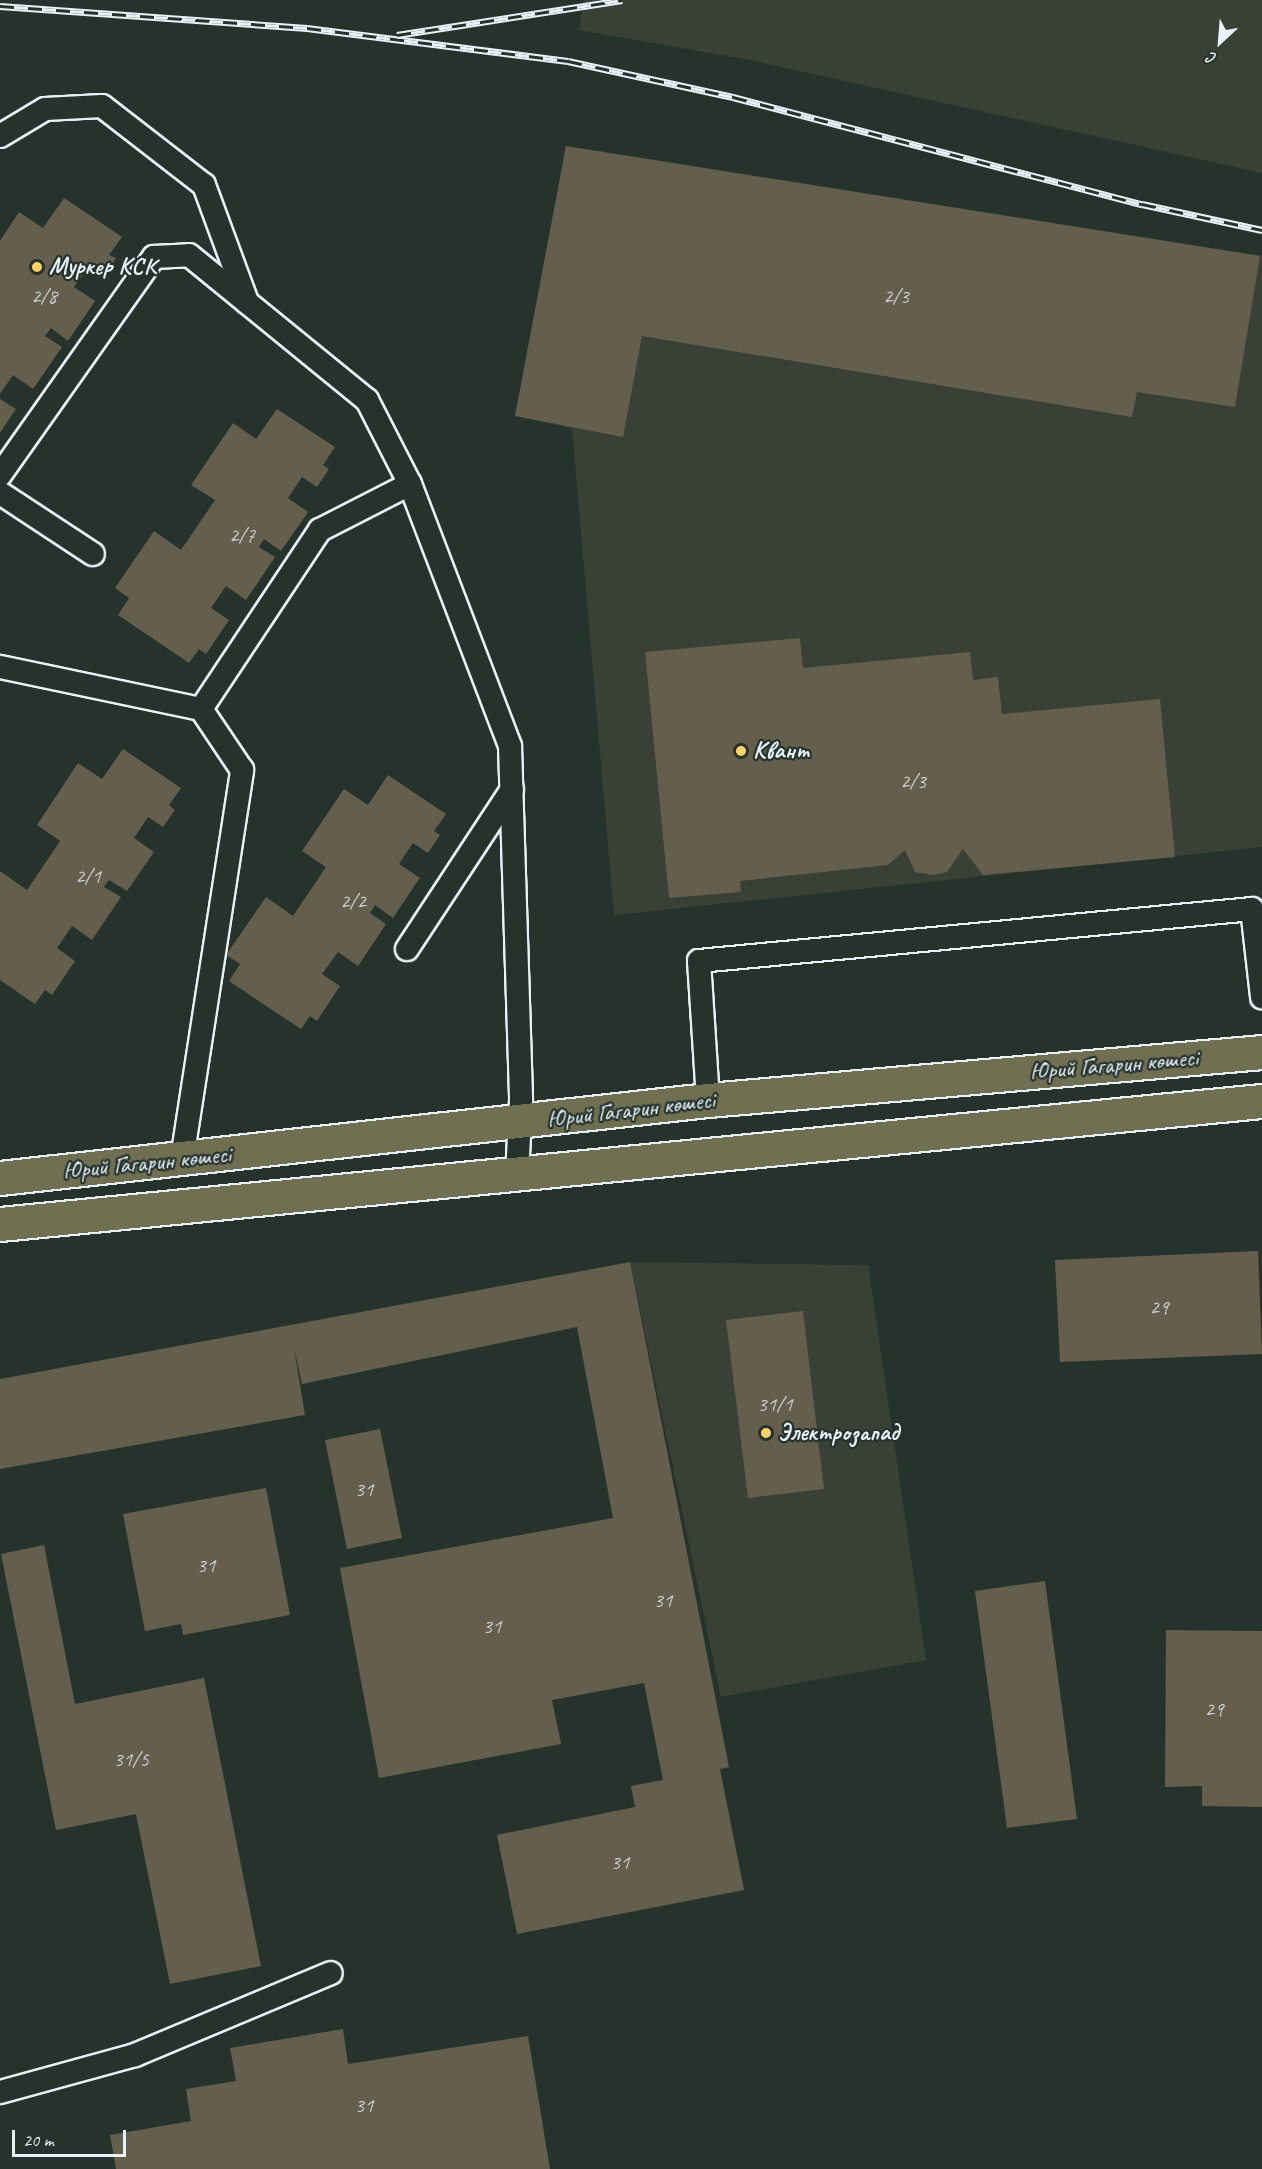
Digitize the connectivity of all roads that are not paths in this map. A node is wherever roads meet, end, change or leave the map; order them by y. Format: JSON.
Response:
{"nodes":[{"id":1,"x":0,"y":136,"type":"edge"},
{"id":2,"x":248,"y":304,"type":"junction"},
{"id":3,"x":0,"y":475,"type":"edge"},
{"id":4,"x":410,"y":484,"type":"junction"},
{"id":5,"x":0,"y":493,"type":"edge"},
{"id":6,"x":93,"y":554,"type":"dead end"},
{"id":7,"x":0,"y":667,"type":"edge"},
{"id":8,"x":201,"y":709,"type":"junction"},
{"id":9,"x":512,"y":789,"type":"junction"},
{"id":10,"x":407,"y":948,"type":"dead end"},
{"id":11,"x":1262,"y":997,"type":"edge"},
{"id":12,"x":1262,"y":1052,"type":"edge"},
{"id":13,"x":708,"y":1100,"type":"junction"},
{"id":14,"x":1262,"y":1101,"type":"edge"},
{"id":15,"x":521,"y":1123,"type":"junction"},
{"id":16,"x":182,"y":1159,"type":"junction"},
{"id":17,"x":517,"y":1173,"type":"junction"},
{"id":18,"x":0,"y":1178,"type":"edge"},
{"id":19,"x":0,"y":1224,"type":"edge"},
{"id":20,"x":331,"y":1973,"type":"dead end"},
{"id":21,"x":0,"y":2092,"type":"edge"}],
"edges":[{"from":1,"to":2,"type":"lane"},
{"from":2,"to":3,"type":"lane"},
{"from":2,"to":4,"type":"lane"},
{"from":4,"to":8,"type":"lane"},
{"from":4,"to":9,"type":"lane"},
{"from":5,"to":6,"type":"lane"},
{"from":7,"to":8,"type":"lane"},
{"from":8,"to":16,"type":"lane"},
{"from":9,"to":10,"type":"lane"},
{"from":9,"to":15,"type":"lane"},
{"from":11,"to":13,"type":"lane"},
{"from":12,"to":13,"type":"main road","name":"Юрий Гагарин көшесі"},
{"from":13,"to":15,"type":"main road","name":"Юрий Гагарин көшесі"},
{"from":14,"to":17,"type":"main road","name":"Юрий Гагарин көшесі"},
{"from":15,"to":16,"type":"main road","name":"Юрий Гагарин көшесі"},
{"from":15,"to":17,"type":"lane"},
{"from":16,"to":18,"type":"main road","name":"Юрий Гагарин көшесі"},
{"from":17,"to":19,"type":"main road","name":"Юрий Гагарин көшесі"},
{"from":20,"to":21,"type":"lane"}]}
